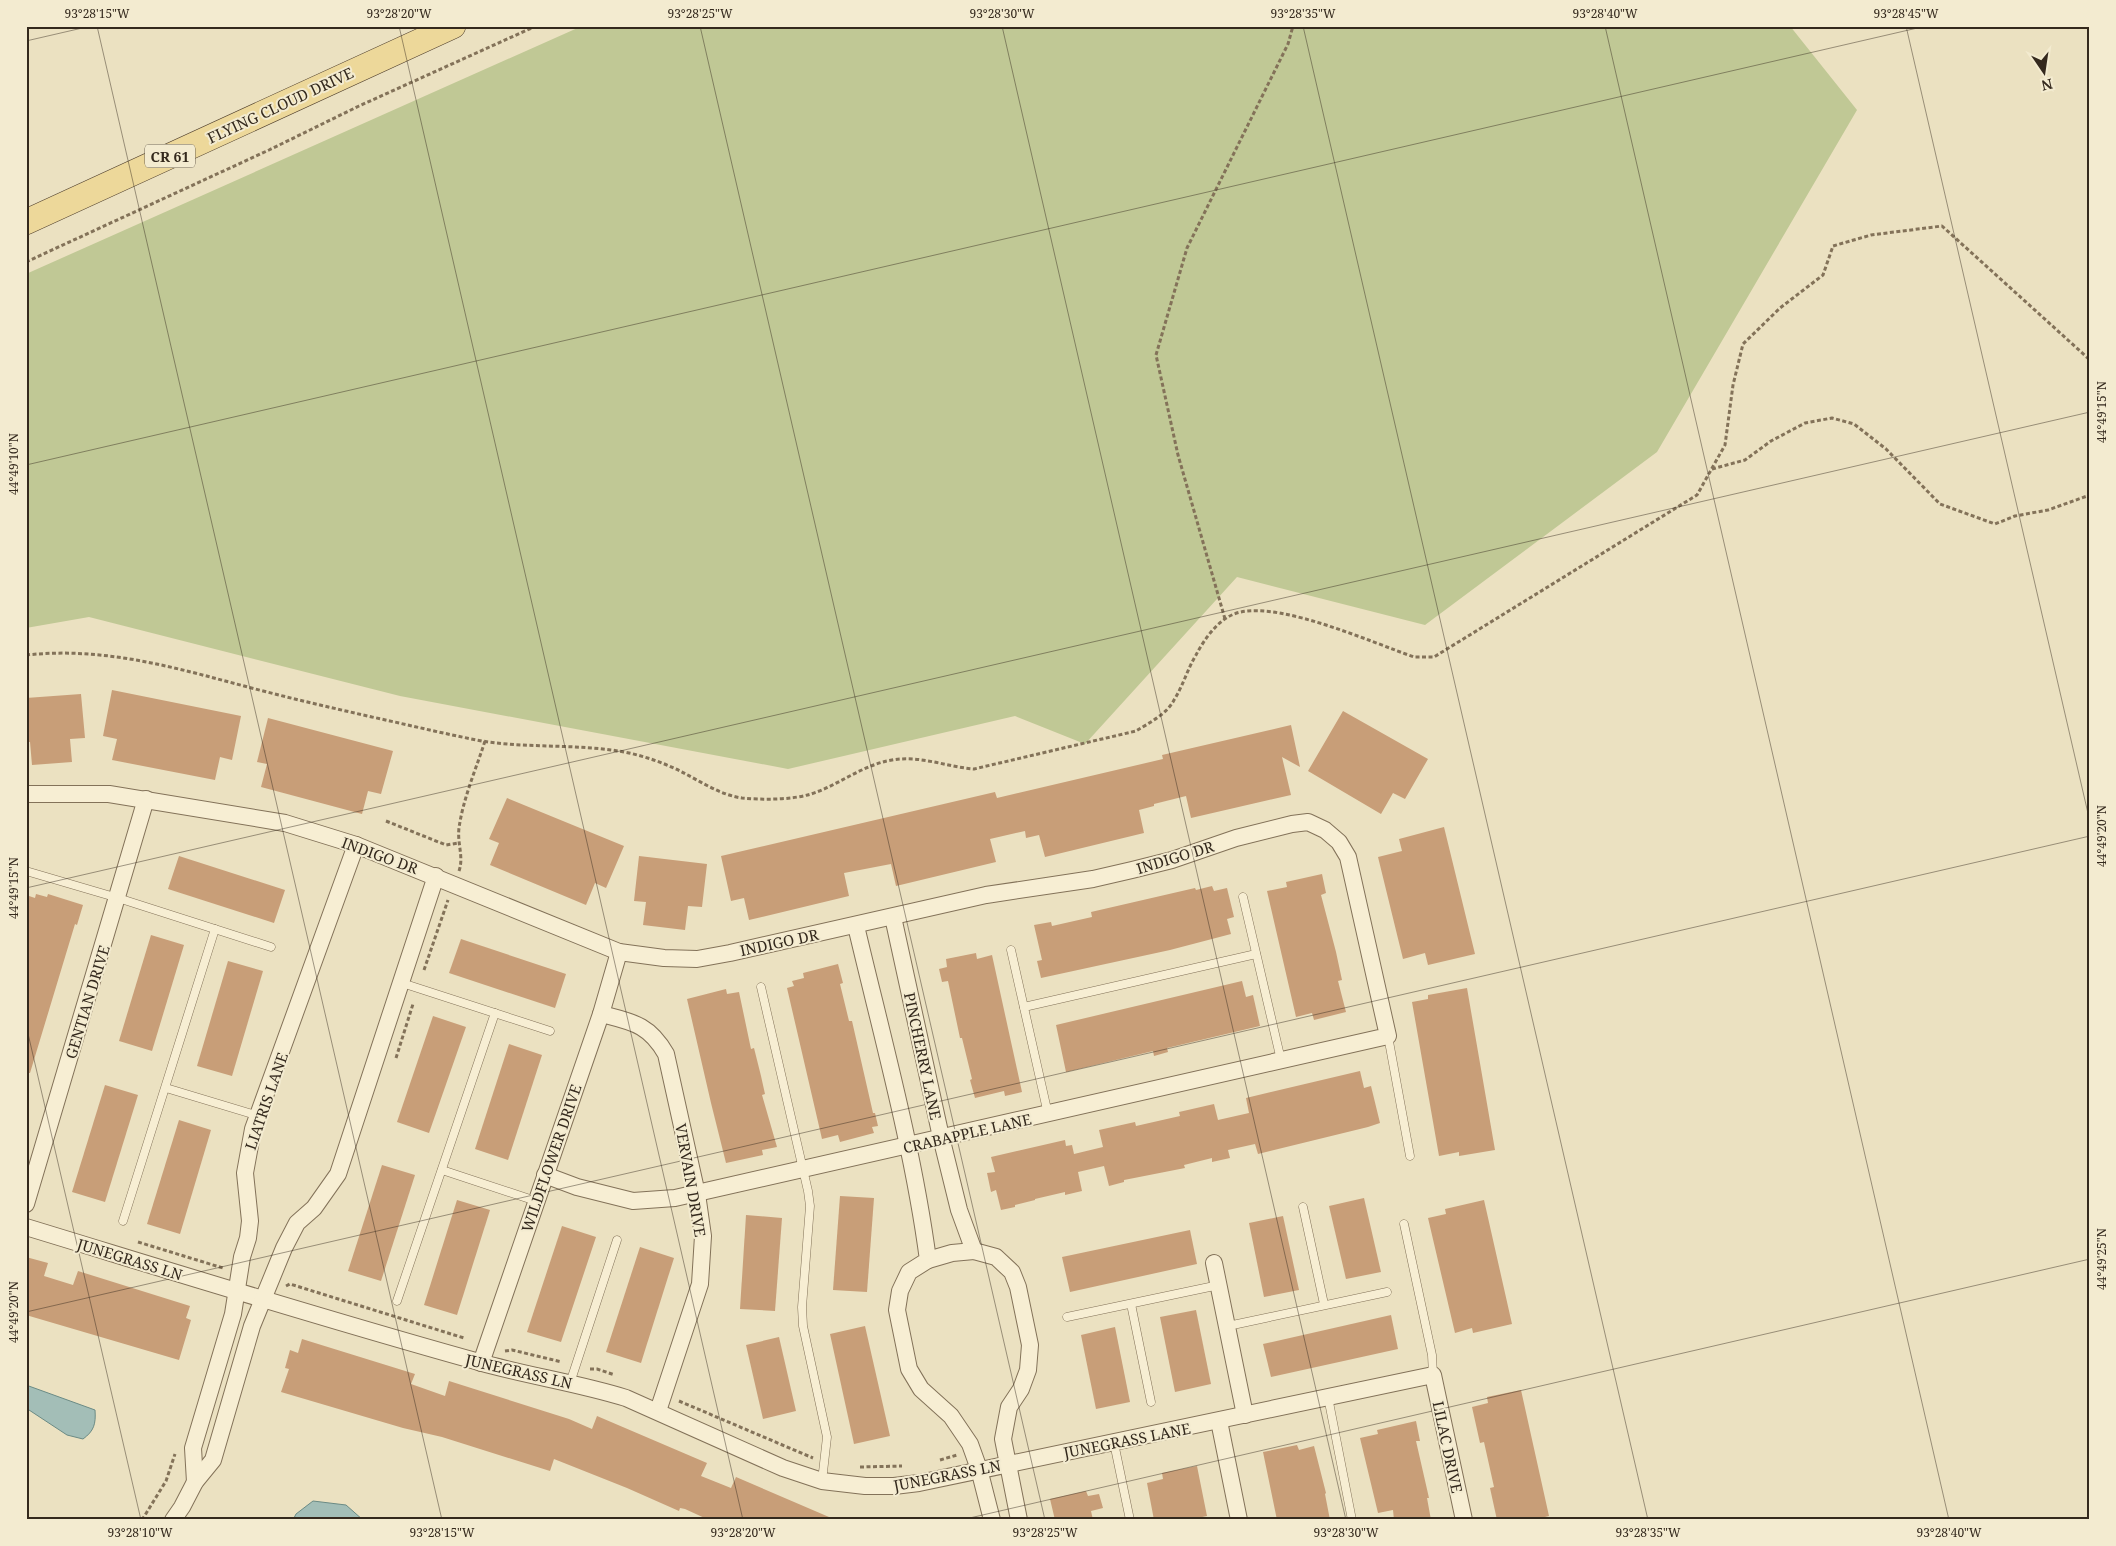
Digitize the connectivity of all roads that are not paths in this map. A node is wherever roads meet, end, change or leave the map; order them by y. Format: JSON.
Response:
{"nodes":[{"id":1,"x":453,"y":26,"type":"edge"},
{"id":2,"x":26,"y":222,"type":"edge"},
{"id":3,"x":26,"y":794,"type":"edge"},
{"id":4,"x":146,"y":799,"type":"junction"},
{"id":5,"x":356,"y":845,"type":"junction"},
{"id":6,"x":26,"y":871,"type":"edge"},
{"id":7,"x":436,"y":876,"type":"junction"},
{"id":8,"x":1243,"y":897,"type":"dead end"},
{"id":9,"x":118,"y":898,"type":"junction"},
{"id":10,"x":893,"y":917,"type":"junction"},
{"id":11,"x":856,"y":926,"type":"junction"},
{"id":12,"x":215,"y":929,"type":"junction"},
{"id":13,"x":271,"y":947,"type":"dead end"},
{"id":14,"x":1011,"y":950,"type":"dead end"},
{"id":15,"x":619,"y":952,"type":"junction"},
{"id":16,"x":1256,"y":954,"type":"junction"},
{"id":17,"x":402,"y":983,"type":"junction"},
{"id":18,"x":761,"y":987,"type":"dead end"},
{"id":19,"x":1024,"y":1007,"type":"junction"},
{"id":20,"x":495,"y":1013,"type":"junction"},
{"id":21,"x":601,"y":1014,"type":"junction"},
{"id":22,"x":550,"y":1032,"type":"dead end"},
{"id":23,"x":1388,"y":1036,"type":"junction"},
{"id":24,"x":1280,"y":1060,"type":"junction"},
{"id":25,"x":166,"y":1088,"type":"junction"},
{"id":26,"x":1048,"y":1114,"type":"junction"},
{"id":27,"x":259,"y":1116,"type":"junction"},
{"id":28,"x":941,"y":1137,"type":"junction"},
{"id":29,"x":907,"y":1146,"type":"junction"},
{"id":30,"x":1410,"y":1156,"type":"dead end"},
{"id":31,"x":442,"y":1170,"type":"junction"},
{"id":32,"x":804,"y":1170,"type":"junction"},
{"id":33,"x":545,"y":1175,"type":"junction"},
{"id":34,"x":697,"y":1194,"type":"junction"},
{"id":35,"x":536,"y":1201,"type":"junction"},
{"id":36,"x":26,"y":1204,"type":"edge"},
{"id":37,"x":1303,"y":1207,"type":"dead end"},
{"id":38,"x":123,"y":1220,"type":"dead end"},
{"id":39,"x":1404,"y":1224,"type":"dead end"},
{"id":40,"x":26,"y":1227,"type":"edge"},
{"id":41,"x":617,"y":1240,"type":"dead end"},
{"id":42,"x":974,"y":1250,"type":"junction"},
{"id":43,"x":928,"y":1260,"type":"junction"},
{"id":44,"x":1214,"y":1263,"type":"dead end"},
{"id":45,"x":1220,"y":1285,"type":"junction"},
{"id":46,"x":237,"y":1291,"type":"junction"},
{"id":47,"x":1387,"y":1292,"type":"dead end"},
{"id":48,"x":263,"y":1300,"type":"junction"},
{"id":49,"x":397,"y":1301,"type":"dead end"},
{"id":50,"x":1130,"y":1304,"type":"junction"},
{"id":51,"x":1324,"y":1304,"type":"junction"},
{"id":52,"x":1067,"y":1317,"type":"dead end"},
{"id":53,"x":1228,"y":1326,"type":"junction"},
{"id":54,"x":481,"y":1363,"type":"junction"},
{"id":55,"x":1433,"y":1375,"type":"junction"},
{"id":56,"x":570,"y":1383,"type":"junction"},
{"id":57,"x":1328,"y":1397,"type":"junction"},
{"id":58,"x":1151,"y":1402,"type":"dead end"},
{"id":59,"x":658,"y":1411,"type":"junction"},
{"id":60,"x":1245,"y":1415,"type":"junction"},
{"id":61,"x":1219,"y":1421,"type":"junction"},
{"id":62,"x":1114,"y":1443,"type":"junction"},
{"id":63,"x":1009,"y":1463,"type":"junction"},
{"id":64,"x":979,"y":1469,"type":"junction"},
{"id":65,"x":822,"y":1481,"type":"junction"},
{"id":66,"x":195,"y":1482,"type":"junction"},
{"id":67,"x":172,"y":1520,"type":"edge"},
{"id":68,"x":992,"y":1520,"type":"edge"},
{"id":69,"x":1018,"y":1520,"type":"edge"},
{"id":70,"x":1130,"y":1520,"type":"edge"},
{"id":71,"x":1239,"y":1520,"type":"edge"},
{"id":72,"x":1352,"y":1520,"type":"edge"},
{"id":73,"x":1464,"y":1520,"type":"edge"}],
"edges":[{"from":1,"to":2,"type":"main road","name":"FLYING CLOUD DRIVE","number":"CR 61"},
{"from":3,"to":4,"type":"street","name":"INDIGO DR"},
{"from":4,"to":5,"type":"street","name":"INDIGO DR"},
{"from":4,"to":9,"type":"street","name":"GENTIAN DRIVE"},
{"from":5,"to":7,"type":"street","name":"INDIGO DR"},
{"from":5,"to":27,"type":"street","name":"LIATRIS LANE"},
{"from":6,"to":9,"type":"lane"},
{"from":7,"to":15,"type":"street","name":"INDIGO DR"},
{"from":7,"to":17,"type":"street"},
{"from":8,"to":16,"type":"lane"},
{"from":9,"to":12,"type":"lane"},
{"from":9,"to":36,"type":"street","name":"GENTIAN DRIVE"},
{"from":10,"to":11,"type":"street","name":"INDIGO DR"},
{"from":10,"to":23,"type":"street","name":"INDIGO DR"},
{"from":10,"to":28,"type":"street","name":"PINCHERRY LANE"},
{"from":11,"to":15,"type":"street","name":"INDIGO DR"},
{"from":11,"to":29,"type":"street"},
{"from":12,"to":13,"type":"lane"},
{"from":12,"to":25,"type":"lane"},
{"from":14,"to":19,"type":"lane"},
{"from":15,"to":21,"type":"street","name":"WILDFLOWER DRIVE"},
{"from":16,"to":19,"type":"lane"},
{"from":16,"to":24,"type":"lane"},
{"from":17,"to":20,"type":"lane"},
{"from":17,"to":48,"type":"street"},
{"from":18,"to":32,"type":"lane"},
{"from":19,"to":26,"type":"lane"},
{"from":20,"to":22,"type":"lane"},
{"from":20,"to":31,"type":"lane"},
{"from":21,"to":33,"type":"street","name":"WILDFLOWER DRIVE"},
{"from":21,"to":34,"type":"street","name":"VERVAIN DRIVE"},
{"from":23,"to":24,"type":"street","name":"CRABAPPLE LANE"},
{"from":23,"to":30,"type":"lane"},
{"from":24,"to":26,"type":"street","name":"CRABAPPLE LANE"},
{"from":25,"to":27,"type":"lane"},
{"from":25,"to":38,"type":"lane"},
{"from":26,"to":28,"type":"street","name":"CRABAPPLE LANE"},
{"from":27,"to":46,"type":"street","name":"LIATRIS LANE"},
{"from":28,"to":29,"type":"street","name":"CRABAPPLE LANE"},
{"from":28,"to":42,"type":"street","name":"PINCHERRY LANE"},
{"from":29,"to":32,"type":"street","name":"CRABAPPLE LANE"},
{"from":29,"to":43,"type":"street"},
{"from":31,"to":35,"type":"lane"},
{"from":31,"to":49,"type":"lane"},
{"from":32,"to":34,"type":"street","name":"CRABAPPLE LANE"},
{"from":32,"to":65,"type":"lane"},
{"from":33,"to":34,"type":"street","name":"CRABAPPLE LANE"},
{"from":33,"to":35,"type":"street","name":"WILDFLOWER DRIVE"},
{"from":34,"to":59,"type":"street","name":"VERVAIN DRIVE"},
{"from":35,"to":54,"type":"street","name":"WILDFLOWER DRIVE"},
{"from":37,"to":51,"type":"lane"},
{"from":39,"to":55,"type":"lane"},
{"from":40,"to":46,"type":"street","name":"JUNEGRASS LN"},
{"from":41,"to":56,"type":"lane"},
{"from":42,"to":43,"type":"street"},
{"from":42,"to":63,"type":"street"},
{"from":43,"to":64,"type":"street"},
{"from":44,"to":45,"type":"street"},
{"from":45,"to":50,"type":"lane"},
{"from":45,"to":53,"type":"street"},
{"from":46,"to":48,"type":"street","name":"JUNEGRASS LN"},
{"from":46,"to":66,"type":"street","name":"LIATRIS LANE"},
{"from":47,"to":51,"type":"lane"},
{"from":48,"to":54,"type":"street","name":"JUNEGRASS LN"},
{"from":48,"to":66,"type":"street"},
{"from":50,"to":52,"type":"lane"},
{"from":50,"to":58,"type":"lane"},
{"from":51,"to":53,"type":"lane"},
{"from":53,"to":60,"type":"street"},
{"from":54,"to":56,"type":"street","name":"JUNEGRASS LN"},
{"from":55,"to":57,"type":"street","name":"JUNEGRASS LANE"},
{"from":55,"to":73,"type":"street","name":"LILAC DRIVE"},
{"from":56,"to":59,"type":"street","name":"JUNEGRASS LN"},
{"from":57,"to":60,"type":"street","name":"JUNEGRASS LANE"},
{"from":57,"to":72,"type":"lane"},
{"from":59,"to":65,"type":"street","name":"JUNEGRASS LN"},
{"from":60,"to":61,"type":"street","name":"JUNEGRASS LANE"},
{"from":61,"to":62,"type":"street","name":"JUNEGRASS LANE"},
{"from":61,"to":71,"type":"street"},
{"from":62,"to":63,"type":"street","name":"JUNEGRASS LANE"},
{"from":62,"to":70,"type":"lane"},
{"from":63,"to":64,"type":"street","name":"JUNEGRASS LN"},
{"from":63,"to":69,"type":"street"},
{"from":64,"to":65,"type":"street","name":"JUNEGRASS LN"},
{"from":64,"to":68,"type":"street"},
{"from":66,"to":67,"type":"street"}]}
